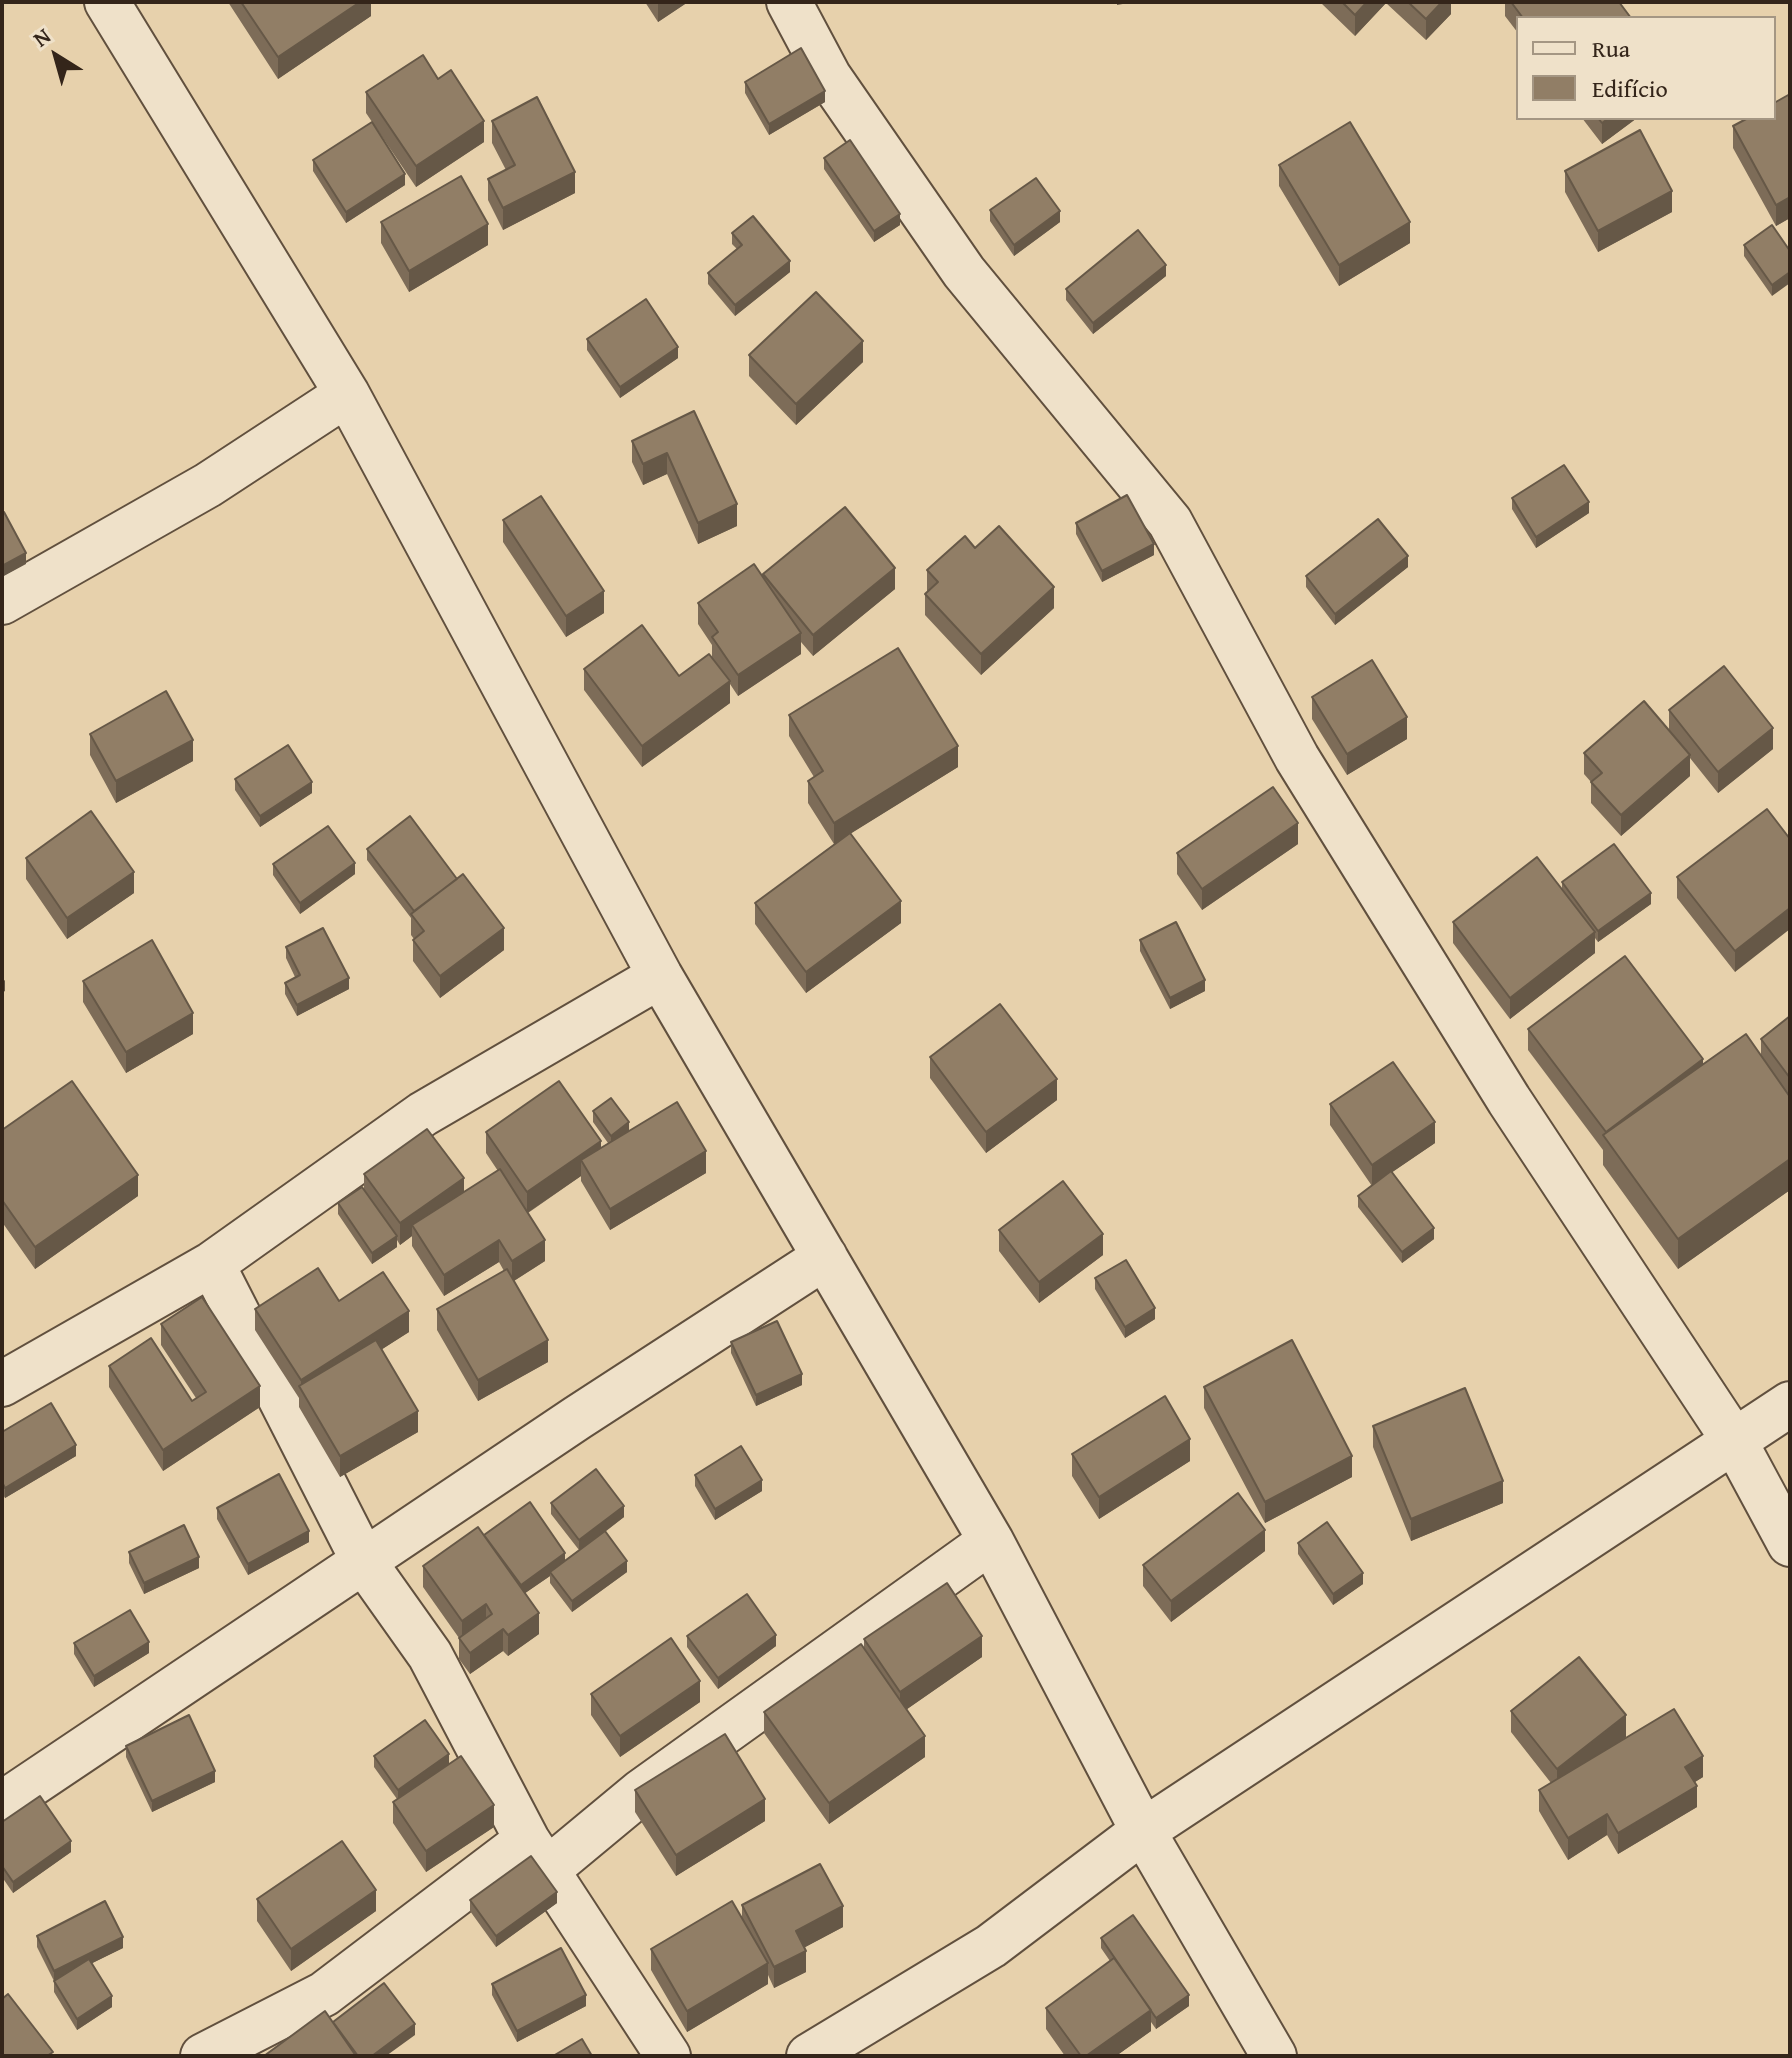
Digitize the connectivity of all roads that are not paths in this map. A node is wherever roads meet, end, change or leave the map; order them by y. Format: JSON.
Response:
{"nodes":[{"id":1,"x":107,"y":2,"type":"edge"},
{"id":2,"x":789,"y":2,"type":"edge"},
{"id":3,"x":347,"y":394,"type":"junction"},
{"id":4,"x":2,"y":602,"type":"edge"},
{"id":5,"x":660,"y":976,"type":"junction"},
{"id":6,"x":825,"y":1257,"type":"junction"},
{"id":7,"x":212,"y":1264,"type":"junction"},
{"id":8,"x":2,"y":1384,"type":"edge"},
{"id":9,"x":1790,"y":1404,"type":"edge"},
{"id":10,"x":1735,"y":1442,"type":"junction"},
{"id":11,"x":991,"y":1541,"type":"junction"},
{"id":12,"x":1790,"y":1544,"type":"edge"},
{"id":13,"x":364,"y":1562,"type":"junction"},
{"id":14,"x":2,"y":1804,"type":"edge"},
{"id":15,"x":1143,"y":1831,"type":"junction"},
{"id":16,"x":537,"y":1855,"type":"junction"},
{"id":17,"x":203,"y":2056,"type":"edge"},
{"id":18,"x":668,"y":2056,"type":"edge"},
{"id":19,"x":809,"y":2056,"type":"edge"},
{"id":20,"x":1274,"y":2056,"type":"edge"}],
"edges":[{"from":1,"to":3,"type":"street"},
{"from":2,"to":10,"type":"street"},
{"from":3,"to":4,"type":"street"},
{"from":3,"to":5,"type":"street"},
{"from":5,"to":6,"type":"street"},
{"from":5,"to":7,"type":"street"},
{"from":6,"to":11,"type":"street"},
{"from":6,"to":13,"type":"street"},
{"from":7,"to":8,"type":"street"},
{"from":7,"to":13,"type":"street"},
{"from":9,"to":10,"type":"street"},
{"from":10,"to":12,"type":"street"},
{"from":10,"to":15,"type":"street"},
{"from":11,"to":15,"type":"street"},
{"from":11,"to":16,"type":"street"},
{"from":13,"to":14,"type":"street"},
{"from":13,"to":16,"type":"street"},
{"from":15,"to":19,"type":"street"},
{"from":15,"to":20,"type":"street"},
{"from":16,"to":17,"type":"street"},
{"from":16,"to":18,"type":"street"}]}
